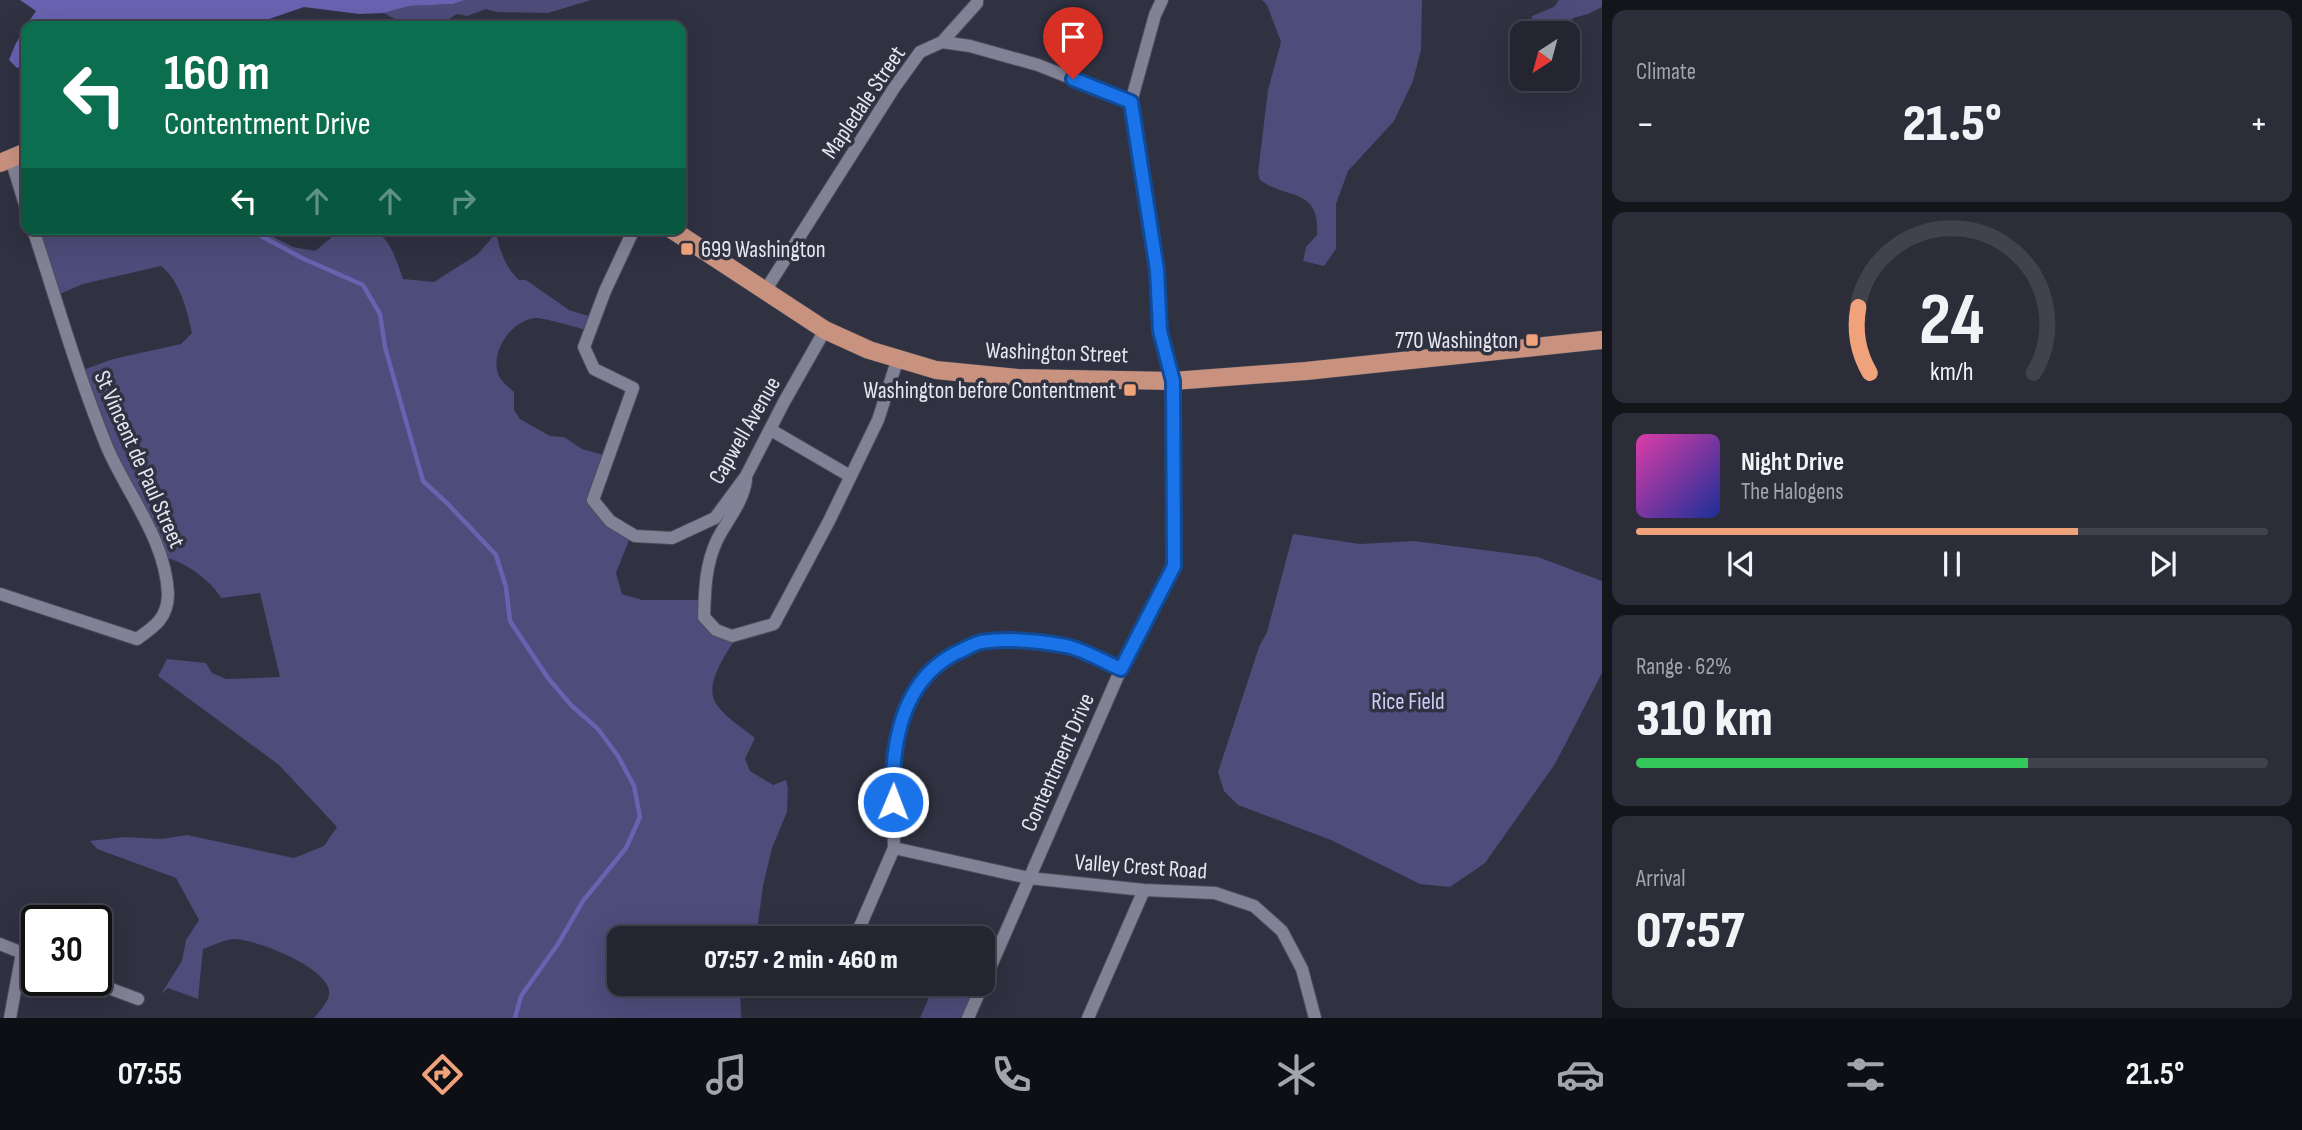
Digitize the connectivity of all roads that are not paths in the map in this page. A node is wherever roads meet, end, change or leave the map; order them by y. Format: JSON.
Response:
{"nodes":[{"id":1,"x":977,"y":0,"type":"edge"},
{"id":2,"x":1162,"y":0,"type":"edge"},
{"id":3,"x":942,"y":42,"type":"junction"},
{"id":4,"x":1131,"y":102,"type":"junction"},
{"id":5,"x":12,"y":158,"type":"edge"},
{"id":6,"x":21,"y":190,"type":"edge"},
{"id":7,"x":35,"y":235,"type":"edge"},
{"id":8,"x":631,"y":235,"type":"edge"},
{"id":9,"x":680,"y":235,"type":"edge"},
{"id":10,"x":765,"y":291,"type":"junction"},
{"id":11,"x":825,"y":330,"type":"junction"},
{"id":12,"x":1602,"y":340,"type":"edge"},
{"id":13,"x":898,"y":358,"type":"junction"},
{"id":14,"x":1173,"y":381,"type":"junction"},
{"id":15,"x":771,"y":430,"type":"junction"},
{"id":16,"x":746,"y":476,"type":"junction"},
{"id":17,"x":850,"y":476,"type":"junction"},
{"id":18,"x":0,"y":594,"type":"edge"},
{"id":19,"x":1121,"y":669,"type":"junction"},
{"id":20,"x":894,"y":848,"type":"junction"},
{"id":21,"x":1029,"y":878,"type":"junction"},
{"id":22,"x":1144,"y":890,"type":"junction"},
{"id":23,"x":860,"y":926,"type":"edge"},
{"id":24,"x":0,"y":944,"type":"edge"},
{"id":25,"x":21,"y":953,"type":"edge"},
{"id":26,"x":21,"y":958,"type":"edge"},
{"id":27,"x":112,"y":989,"type":"edge"},
{"id":28,"x":138,"y":999,"type":"dead end"},
{"id":29,"x":1092,"y":1017,"type":"edge"},
{"id":30,"x":10,"y":1018,"type":"edge"},
{"id":31,"x":968,"y":1018,"type":"edge"},
{"id":32,"x":1315,"y":1018,"type":"edge"}],
"edges":[{"from":1,"to":3,"type":"street","name":"Mapledale Street"},
{"from":2,"to":4,"type":"street"},
{"from":3,"to":4,"type":"street"},
{"from":3,"to":10,"type":"street","name":"Mapledale Street"},
{"from":4,"to":14,"type":"street","name":"Contentment Drive"},
{"from":5,"to":6,"type":"street"},
{"from":7,"to":18,"type":"street","name":"St Vincent de Paul Street"},
{"from":8,"to":16,"type":"street","name":"Capwell Avenue"},
{"from":9,"to":10,"type":"main road","name":"Washington Street"},
{"from":10,"to":11,"type":"main road","name":"Washington Street"},
{"from":11,"to":13,"type":"main road","name":"Washington Street"},
{"from":11,"to":15,"type":"street","name":"Capwell Avenue"},
{"from":12,"to":14,"type":"main road","name":"Washington Street"},
{"from":13,"to":14,"type":"main road","name":"Washington Street"},
{"from":13,"to":17,"type":"street"},
{"from":14,"to":19,"type":"street","name":"Contentment Drive"},
{"from":15,"to":16,"type":"street","name":"Capwell Avenue"},
{"from":15,"to":17,"type":"street"},
{"from":16,"to":17,"type":"street"},
{"from":19,"to":20,"type":"street"},
{"from":19,"to":21,"type":"street","name":"Contentment Drive"},
{"from":20,"to":21,"type":"street","name":"Valley Crest Road"},
{"from":20,"to":23,"type":"street"},
{"from":21,"to":22,"type":"street","name":"Valley Crest Road"},
{"from":21,"to":31,"type":"street","name":"Contentment Drive"},
{"from":22,"to":29,"type":"street"},
{"from":22,"to":32,"type":"street","name":"Valley Crest Road"},
{"from":24,"to":25,"type":"street"},
{"from":26,"to":30,"type":"street"},
{"from":27,"to":28,"type":"street"}]}
